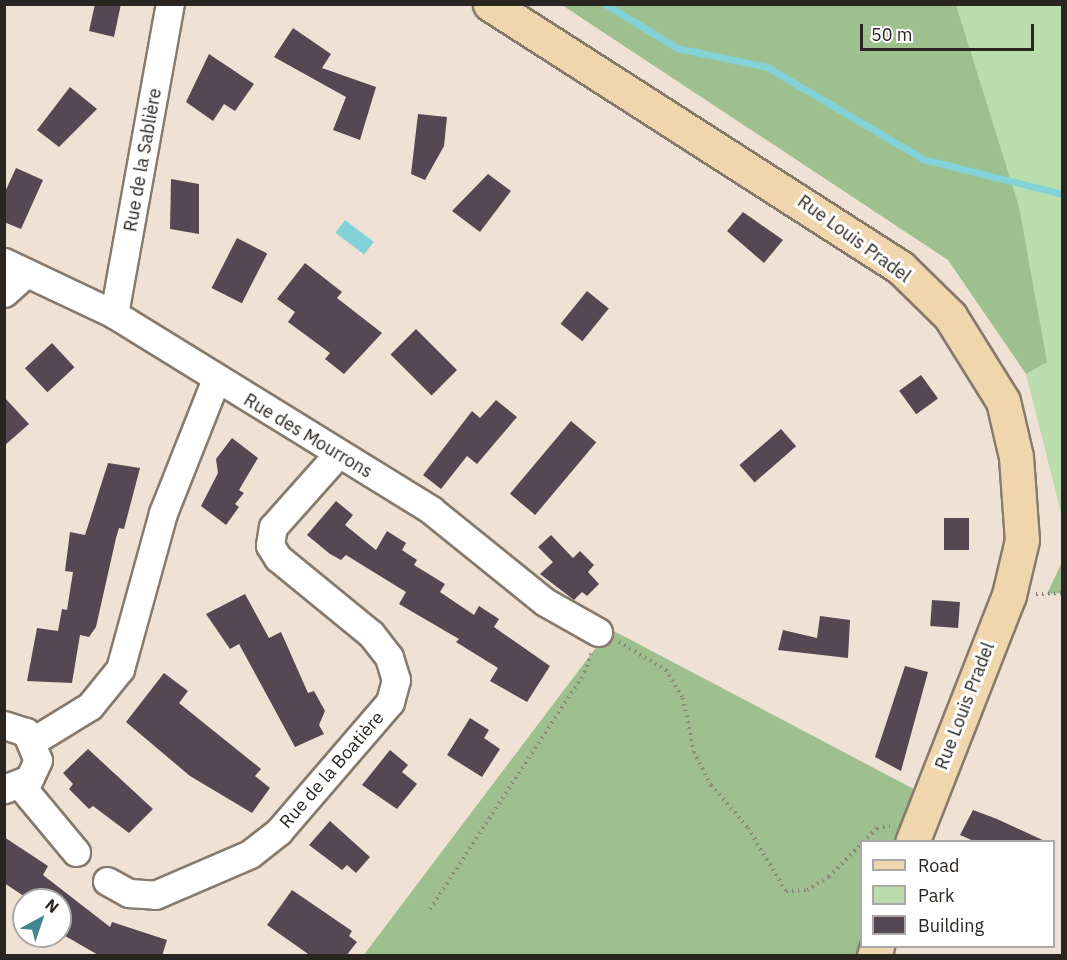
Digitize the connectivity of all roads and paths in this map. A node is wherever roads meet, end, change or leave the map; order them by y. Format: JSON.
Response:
{"nodes":[{"id":1,"x":170,"y":4,"type":"edge"},
{"id":2,"x":490,"y":4,"type":"edge"},
{"id":3,"x":11,"y":277,"type":"edge"},
{"id":4,"x":114,"y":314,"type":"junction"},
{"id":5,"x":216,"y":379,"type":"junction"},
{"id":6,"x":338,"y":454,"type":"junction"},
{"id":7,"x":598,"y":632,"type":"junction"},
{"id":8,"x":4,"y":725,"type":"edge"},
{"id":9,"x":33,"y":741,"type":"junction"},
{"id":10,"x":13,"y":788,"type":"edge"},
{"id":11,"x":913,"y":840,"type":"edge"},
{"id":12,"x":860,"y":844,"type":"edge"},
{"id":13,"x":76,"y":852,"type":"dead end"},
{"id":14,"x":107,"y":881,"type":"dead end"},
{"id":15,"x":430,"y":909,"type":"dead end"}],
"edges":[{"from":1,"to":4,"type":"street","name":"Rue de la Sablière"},
{"from":2,"to":11,"type":"main road","name":"Rue Louis Pradel"},
{"from":3,"to":4,"type":"street","name":"Rue des Mourrons"},
{"from":4,"to":5,"type":"street","name":"Rue des Mourrons"},
{"from":5,"to":6,"type":"street","name":"Rue des Mourrons"},
{"from":5,"to":9,"type":"street"},
{"from":6,"to":7,"type":"street","name":"Rue des Mourrons"},
{"from":6,"to":14,"type":"street","name":"Rue de la Boatière"},
{"from":7,"to":12,"type":"path"},
{"from":7,"to":15,"type":"path"},
{"from":8,"to":9,"type":"street"},
{"from":9,"to":10,"type":"street"},
{"from":10,"to":13,"type":"street"}]}
